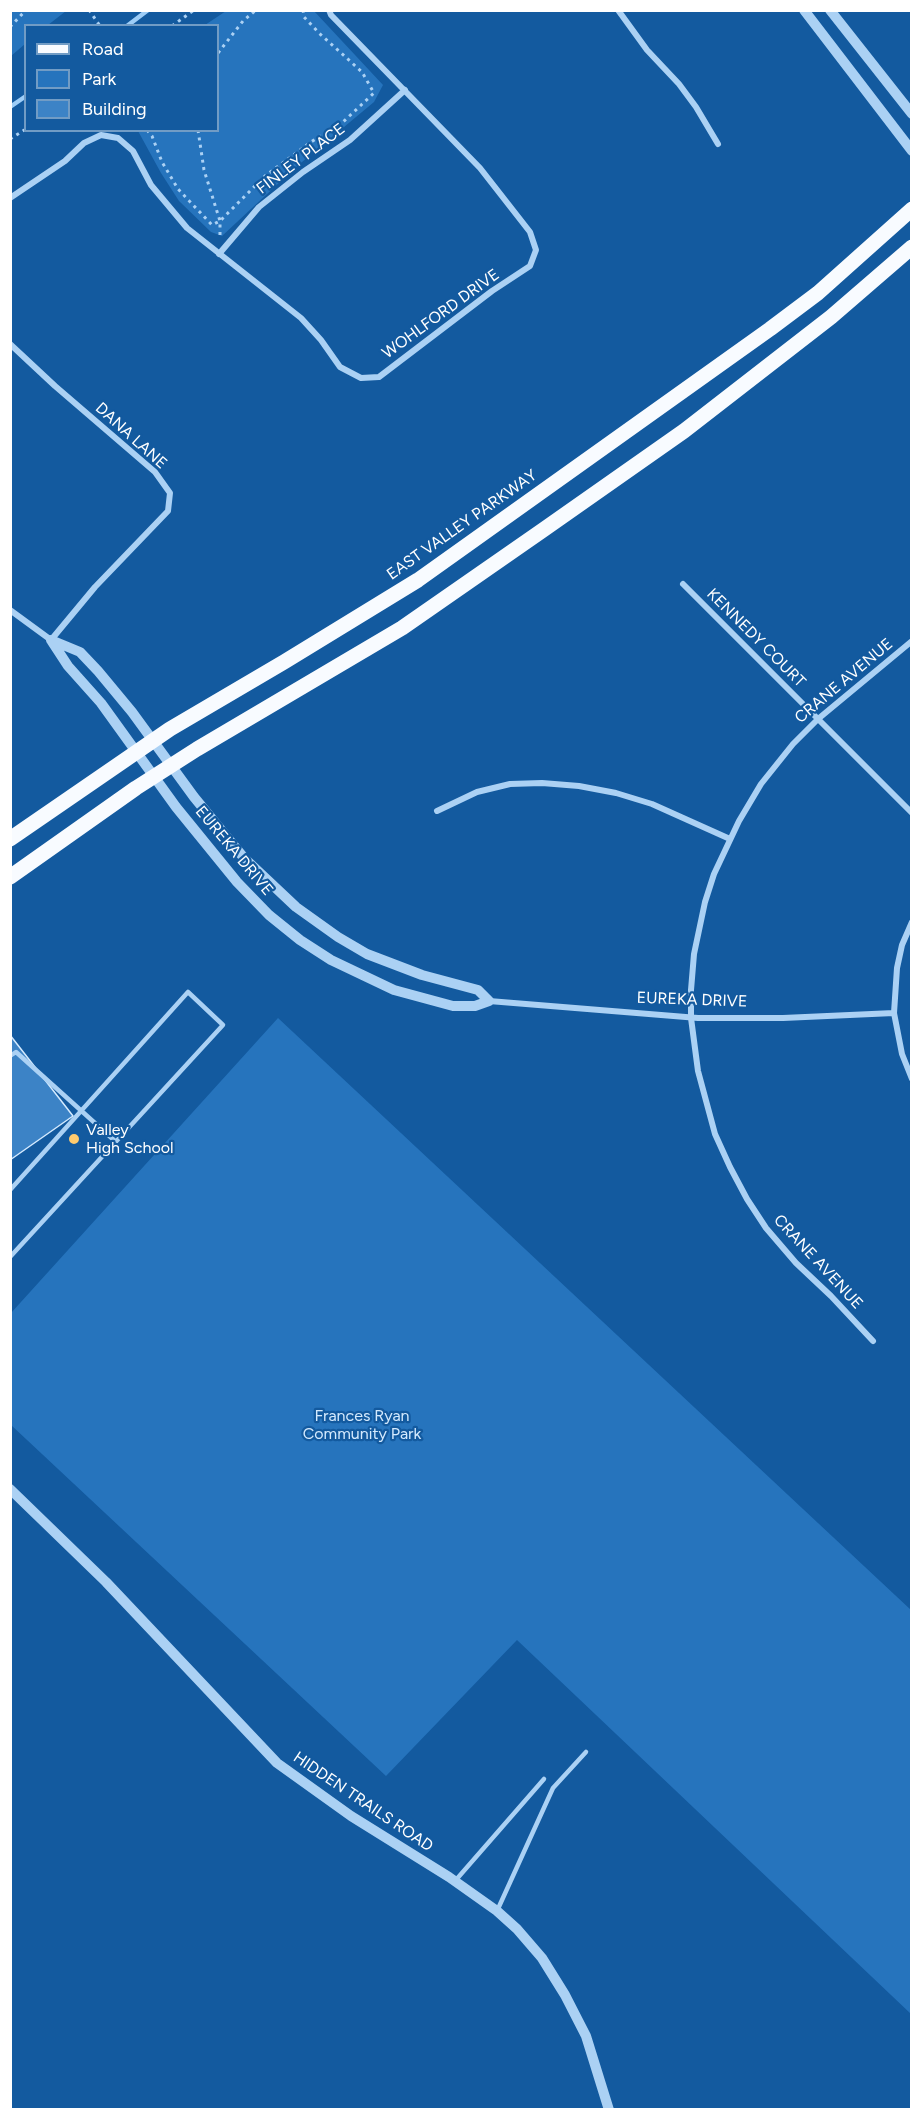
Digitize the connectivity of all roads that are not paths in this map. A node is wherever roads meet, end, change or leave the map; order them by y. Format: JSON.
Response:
{"nodes":[{"id":1,"x":329,"y":10,"type":"edge"},
{"id":2,"x":618,"y":10,"type":"edge"},
{"id":3,"x":804,"y":10,"type":"edge"},
{"id":4,"x":830,"y":10,"type":"edge"},
{"id":5,"x":405,"y":90,"type":"junction"},
{"id":6,"x":912,"y":114,"type":"edge"},
{"id":7,"x":718,"y":144,"type":"dead end"},
{"id":8,"x":912,"y":152,"type":"edge"},
{"id":9,"x":10,"y":198,"type":"edge"},
{"id":10,"x":912,"y":208,"type":"edge"},
{"id":11,"x":912,"y":247,"type":"edge"},
{"id":12,"x":219,"y":254,"type":"junction"},
{"id":13,"x":10,"y":344,"type":"edge"},
{"id":14,"x":683,"y":584,"type":"dead end"},
{"id":15,"x":10,"y":610,"type":"edge"},
{"id":16,"x":51,"y":640,"type":"junction"},
{"id":17,"x":912,"y":641,"type":"edge"},
{"id":18,"x":818,"y":719,"type":"junction"},
{"id":19,"x":153,"y":740,"type":"junction"},
{"id":20,"x":136,"y":752,"type":"junction"},
{"id":21,"x":171,"y":765,"type":"junction"},
{"id":22,"x":154,"y":777,"type":"junction"},
{"id":23,"x":437,"y":811,"type":"dead end"},
{"id":24,"x":912,"y":813,"type":"edge"},
{"id":25,"x":10,"y":839,"type":"edge"},
{"id":26,"x":730,"y":839,"type":"junction"},
{"id":27,"x":10,"y":877,"type":"edge"},
{"id":28,"x":912,"y":922,"type":"edge"},
{"id":29,"x":489,"y":1001,"type":"junction"},
{"id":30,"x":894,"y":1013,"type":"junction"},
{"id":31,"x":692,"y":1018,"type":"junction"},
{"id":32,"x":10,"y":1056,"type":"edge"},
{"id":33,"x":912,"y":1078,"type":"edge"},
{"id":34,"x":81,"y":1111,"type":"junction"},
{"id":35,"x":116,"y":1142,"type":"junction"},
{"id":36,"x":10,"y":1190,"type":"edge"},
{"id":37,"x":10,"y":1257,"type":"edge"},
{"id":38,"x":873,"y":1341,"type":"dead end"},
{"id":39,"x":10,"y":1488,"type":"edge"},
{"id":40,"x":586,"y":1752,"type":"dead end"},
{"id":41,"x":544,"y":1779,"type":"dead end"},
{"id":42,"x":454,"y":1881,"type":"junction"},
{"id":43,"x":497,"y":1911,"type":"junction"},
{"id":44,"x":609,"y":2109,"type":"edge"}],
"edges":[{"from":1,"to":5,"type":"street","name":"WOHLFORD DRIVE"},
{"from":2,"to":7,"type":"street"},
{"from":3,"to":8,"type":"street"},
{"from":4,"to":6,"type":"street"},
{"from":5,"to":12,"type":"street","name":"FINLEY PLACE"},
{"from":5,"to":12,"type":"street","name":"WOHLFORD DRIVE"},
{"from":9,"to":12,"type":"street","name":"WOHLFORD DRIVE"},
{"from":10,"to":19,"type":"main road","name":"EAST VALLEY PARKWAY"},
{"from":11,"to":21,"type":"main road"},
{"from":13,"to":16,"type":"street","name":"DANA LANE"},
{"from":14,"to":18,"type":"street","name":"KENNEDY COURT"},
{"from":15,"to":16,"type":"street","name":"EUREKA DRIVE"},
{"from":16,"to":19,"type":"street","name":"EUREKA DRIVE"},
{"from":16,"to":20,"type":"street","name":"EUREKA DRIVE"},
{"from":17,"to":18,"type":"street","name":"CRANE AVENUE"},
{"from":18,"to":24,"type":"street","name":"KENNEDY COURT"},
{"from":18,"to":26,"type":"street","name":"CRANE AVENUE"},
{"from":19,"to":20,"type":"main road","name":"EAST VALLEY PARKWAY"},
{"from":19,"to":21,"type":"street","name":"EUREKA DRIVE"},
{"from":20,"to":22,"type":"street","name":"EUREKA DRIVE"},
{"from":20,"to":25,"type":"main road","name":"EAST VALLEY PARKWAY"},
{"from":21,"to":22,"type":"main road"},
{"from":21,"to":29,"type":"street","name":"EUREKA DRIVE"},
{"from":22,"to":27,"type":"main road"},
{"from":22,"to":29,"type":"street","name":"EUREKA DRIVE"},
{"from":23,"to":26,"type":"street"},
{"from":26,"to":31,"type":"street","name":"CRANE AVENUE"},
{"from":28,"to":30,"type":"street"},
{"from":29,"to":31,"type":"street","name":"EUREKA DRIVE"},
{"from":30,"to":31,"type":"street","name":"EUREKA DRIVE"},
{"from":30,"to":33,"type":"street"},
{"from":31,"to":38,"type":"street","name":"CRANE AVENUE"},
{"from":32,"to":34,"type":"lane"},
{"from":34,"to":35,"type":"lane"},
{"from":34,"to":35,"type":"lane"},
{"from":34,"to":36,"type":"lane"},
{"from":35,"to":37,"type":"lane"},
{"from":39,"to":42,"type":"street","name":"HIDDEN TRAILS ROAD"},
{"from":40,"to":43,"type":"lane"},
{"from":41,"to":42,"type":"lane"},
{"from":42,"to":43,"type":"street","name":"HIDDEN TRAILS ROAD"},
{"from":43,"to":44,"type":"street","name":"HIDDEN TRAILS ROAD"}]}
